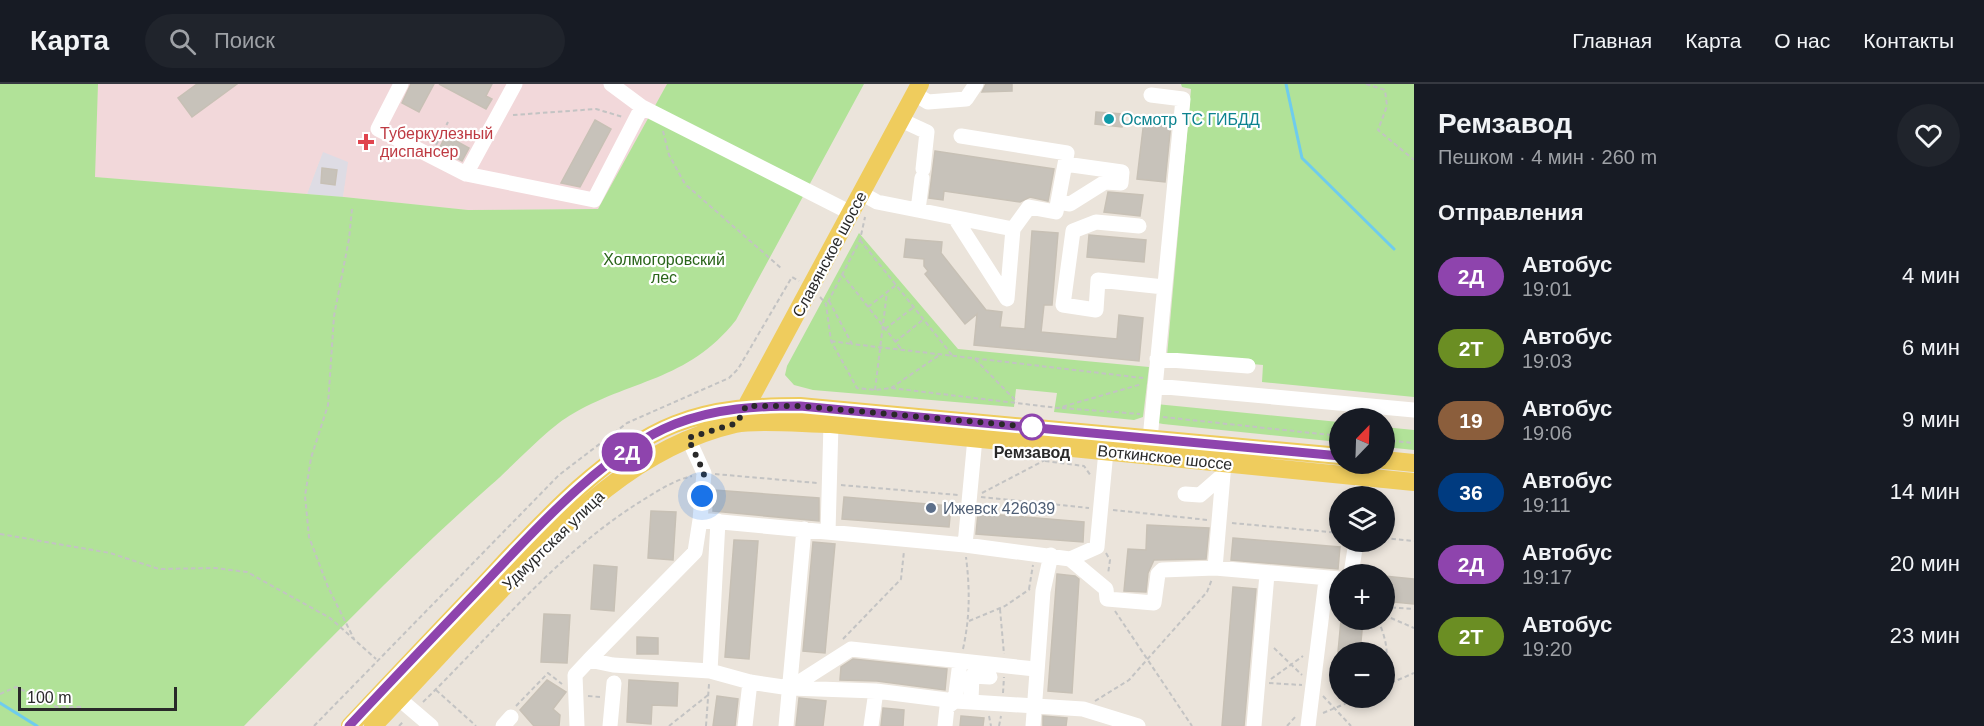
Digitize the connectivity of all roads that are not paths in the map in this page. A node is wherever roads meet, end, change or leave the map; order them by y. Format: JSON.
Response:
{"nodes":[{"id":1,"x":401,"y":84,"type":"edge"},
{"id":2,"x":515,"y":84,"type":"edge"},
{"id":3,"x":611,"y":84,"type":"edge"},
{"id":4,"x":976,"y":84,"type":"edge"},
{"id":5,"x":917,"y":89,"type":"edge"},
{"id":6,"x":1151,"y":95,"type":"dead end"},
{"id":7,"x":638,"y":113,"type":"junction"},
{"id":8,"x":901,"y":120,"type":"junction"},
{"id":9,"x":961,"y":136,"type":"dead end"},
{"id":10,"x":1065,"y":165,"type":"junction"},
{"id":11,"x":466,"y":174,"type":"junction"},
{"id":12,"x":861,"y":193,"type":"junction"},
{"id":13,"x":1058,"y":202,"type":"junction"},
{"id":14,"x":918,"y":210,"type":"junction"},
{"id":15,"x":851,"y":213,"type":"junction"},
{"id":16,"x":955,"y":218,"type":"junction"},
{"id":17,"x":1139,"y":226,"type":"dead end"},
{"id":18,"x":1013,"y":229,"type":"junction"},
{"id":19,"x":1164,"y":287,"type":"junction"},
{"id":20,"x":1157,"y":360,"type":"junction"},
{"id":21,"x":1248,"y":366,"type":"dead end"},
{"id":22,"x":1155,"y":383,"type":"junction"},
{"id":23,"x":746,"y":406,"type":"junction"},
{"id":24,"x":1414,"y":410,"type":"edge"},
{"id":25,"x":737,"y":423,"type":"junction"},
{"id":26,"x":831,"y":424,"type":"junction"},
{"id":27,"x":688,"y":438,"type":"junction"},
{"id":28,"x":975,"y":438,"type":"junction"},
{"id":29,"x":1150,"y":439,"type":"junction"},
{"id":30,"x":1047,"y":445,"type":"junction"},
{"id":31,"x":1106,"y":452,"type":"junction"},
{"id":32,"x":1329,"y":455,"type":"edge"},
{"id":33,"x":1395,"y":461,"type":"edge"},
{"id":34,"x":1414,"y":463,"type":"edge"},
{"id":35,"x":1224,"y":469,"type":"junction"},
{"id":36,"x":1364,"y":477,"type":"junction"},
{"id":37,"x":1414,"y":482,"type":"edge"},
{"id":38,"x":1363,"y":486,"type":"edge"},
{"id":39,"x":1185,"y":494,"type":"dead end"},
{"id":40,"x":700,"y":520,"type":"junction"},
{"id":41,"x":718,"y":521,"type":"junction"},
{"id":42,"x":804,"y":529,"type":"junction"},
{"id":43,"x":828,"y":532,"type":"junction"},
{"id":44,"x":965,"y":545,"type":"junction"},
{"id":45,"x":1051,"y":555,"type":"junction"},
{"id":46,"x":1070,"y":560,"type":"junction"},
{"id":47,"x":1215,"y":568,"type":"junction"},
{"id":48,"x":1267,"y":574,"type":"junction"},
{"id":49,"x":1329,"y":580,"type":"edge"},
{"id":50,"x":1329,"y":598,"type":"edge"},
{"id":51,"x":428,"y":655,"type":"junction"},
{"id":52,"x":589,"y":660,"type":"junction"},
{"id":53,"x":960,"y":662,"type":"junction"},
{"id":54,"x":1035,"y":669,"type":"junction"},
{"id":55,"x":710,"y":671,"type":"junction"},
{"id":56,"x":990,"y":677,"type":"dead end"},
{"id":57,"x":750,"y":682,"type":"junction"},
{"id":58,"x":790,"y":688,"type":"junction"},
{"id":59,"x":613,"y":691,"type":"road end"},
{"id":60,"x":876,"y":691,"type":"junction"},
{"id":61,"x":392,"y":693,"type":"junction"},
{"id":62,"x":971,"y":700,"type":"junction"},
{"id":63,"x":955,"y":701,"type":"junction"},
{"id":64,"x":1034,"y":707,"type":"junction"},
{"id":65,"x":1309,"y":723,"type":"edge"},
{"id":66,"x":350,"y":726,"type":"edge"},
{"id":67,"x":373,"y":726,"type":"edge"},
{"id":68,"x":431,"y":726,"type":"edge"},
{"id":69,"x":577,"y":726,"type":"edge"},
{"id":70,"x":610,"y":726,"type":"edge"},
{"id":71,"x":745,"y":726,"type":"edge"},
{"id":72,"x":786,"y":726,"type":"edge"},
{"id":73,"x":871,"y":726,"type":"edge"},
{"id":74,"x":945,"y":726,"type":"edge"},
{"id":75,"x":1033,"y":726,"type":"edge"},
{"id":76,"x":1138,"y":726,"type":"edge"},
{"id":77,"x":1254,"y":726,"type":"edge"}],
"edges":[{"from":1,"to":11,"type":"street"},
{"from":2,"to":11,"type":"street"},
{"from":3,"to":7,"type":"street"},
{"from":4,"to":5,"type":"street"},
{"from":5,"to":8,"type":"main road","name":"Славянское шоссе"},
{"from":6,"to":19,"type":"street"},
{"from":7,"to":11,"type":"street"},
{"from":7,"to":15,"type":"street"},
{"from":8,"to":12,"type":"main road","name":"Славянское шоссе"},
{"from":8,"to":14,"type":"street"},
{"from":9,"to":10,"type":"street"},
{"from":10,"to":13,"type":"street"},
{"from":10,"to":13,"type":"street"},
{"from":12,"to":14,"type":"street"},
{"from":12,"to":15,"type":"main road","name":"Славянское шоссе"},
{"from":13,"to":18,"type":"street"},
{"from":14,"to":16,"type":"street"},
{"from":15,"to":23,"type":"main road","name":"Славянское шоссе"},
{"from":16,"to":18,"type":"street"},
{"from":16,"to":18,"type":"street"},
{"from":17,"to":19,"type":"street"},
{"from":19,"to":20,"type":"street"},
{"from":20,"to":21,"type":"street"},
{"from":20,"to":22,"type":"street"},
{"from":22,"to":24,"type":"street"},
{"from":22,"to":29,"type":"street"},
{"from":23,"to":25,"type":"main road","name":"Славянское шоссе"},
{"from":23,"to":30,"type":"main road","name":"Воткинское шоссе"},
{"from":23,"to":51,"type":"main road","name":"Удмуртская улица"},
{"from":25,"to":26,"type":"main road","name":"Воткинское шоссе"},
{"from":25,"to":27,"type":"main road","name":"Удмуртская улица"},
{"from":26,"to":28,"type":"main road","name":"Воткинское шоссе"},
{"from":26,"to":43,"type":"street"},
{"from":27,"to":40,"type":"street"},
{"from":27,"to":51,"type":"main road","name":"Удмуртская улица"},
{"from":28,"to":30,"type":"main road","name":"Воткинское шоссе"},
{"from":28,"to":44,"type":"street"},
{"from":29,"to":30,"type":"main road","name":"Воткинское шоссе"},
{"from":29,"to":32,"type":"main road","name":"Воткинское шоссе"},
{"from":30,"to":31,"type":"main road","name":"Воткинское шоссе"},
{"from":31,"to":35,"type":"main road","name":"Воткинское шоссе"},
{"from":31,"to":46,"type":"street"},
{"from":33,"to":34,"type":"main road"},
{"from":35,"to":36,"type":"main road","name":"Воткинское шоссе"},
{"from":35,"to":39,"type":"street"},
{"from":35,"to":47,"type":"street"},
{"from":36,"to":37,"type":"main road","name":"Воткинское шоссе"},
{"from":36,"to":38,"type":"street"},
{"from":40,"to":41,"type":"street"},
{"from":40,"to":52,"type":"street"},
{"from":41,"to":42,"type":"street"},
{"from":41,"to":55,"type":"street"},
{"from":42,"to":43,"type":"street"},
{"from":42,"to":58,"type":"street"},
{"from":43,"to":44,"type":"street"},
{"from":44,"to":45,"type":"street"},
{"from":45,"to":46,"type":"street"},
{"from":45,"to":54,"type":"street"},
{"from":46,"to":47,"type":"street"},
{"from":47,"to":48,"type":"street"},
{"from":48,"to":49,"type":"street"},
{"from":48,"to":77,"type":"street"},
{"from":50,"to":65,"type":"street"},
{"from":51,"to":61,"type":"main road","name":"Удмуртская улица"},
{"from":52,"to":55,"type":"street"},
{"from":52,"to":69,"type":"street"},
{"from":53,"to":54,"type":"street"},
{"from":53,"to":58,"type":"street"},
{"from":53,"to":63,"type":"street"},
{"from":54,"to":64,"type":"street"},
{"from":55,"to":57,"type":"street"},
{"from":56,"to":62,"type":"street"},
{"from":57,"to":58,"type":"street"},
{"from":57,"to":71,"type":"street"},
{"from":58,"to":60,"type":"street"},
{"from":58,"to":72,"type":"street"},
{"from":59,"to":70,"type":"street"},
{"from":60,"to":63,"type":"street"},
{"from":60,"to":73,"type":"street"},
{"from":61,"to":66,"type":"main road","name":"Удмуртская улица"},
{"from":61,"to":67,"type":"main road","name":"Удмуртская улица"},
{"from":61,"to":68,"type":"street"},
{"from":62,"to":63,"type":"street"},
{"from":62,"to":64,"type":"street"},
{"from":63,"to":74,"type":"street"},
{"from":64,"to":75,"type":"street"},
{"from":64,"to":76,"type":"street"}]}
